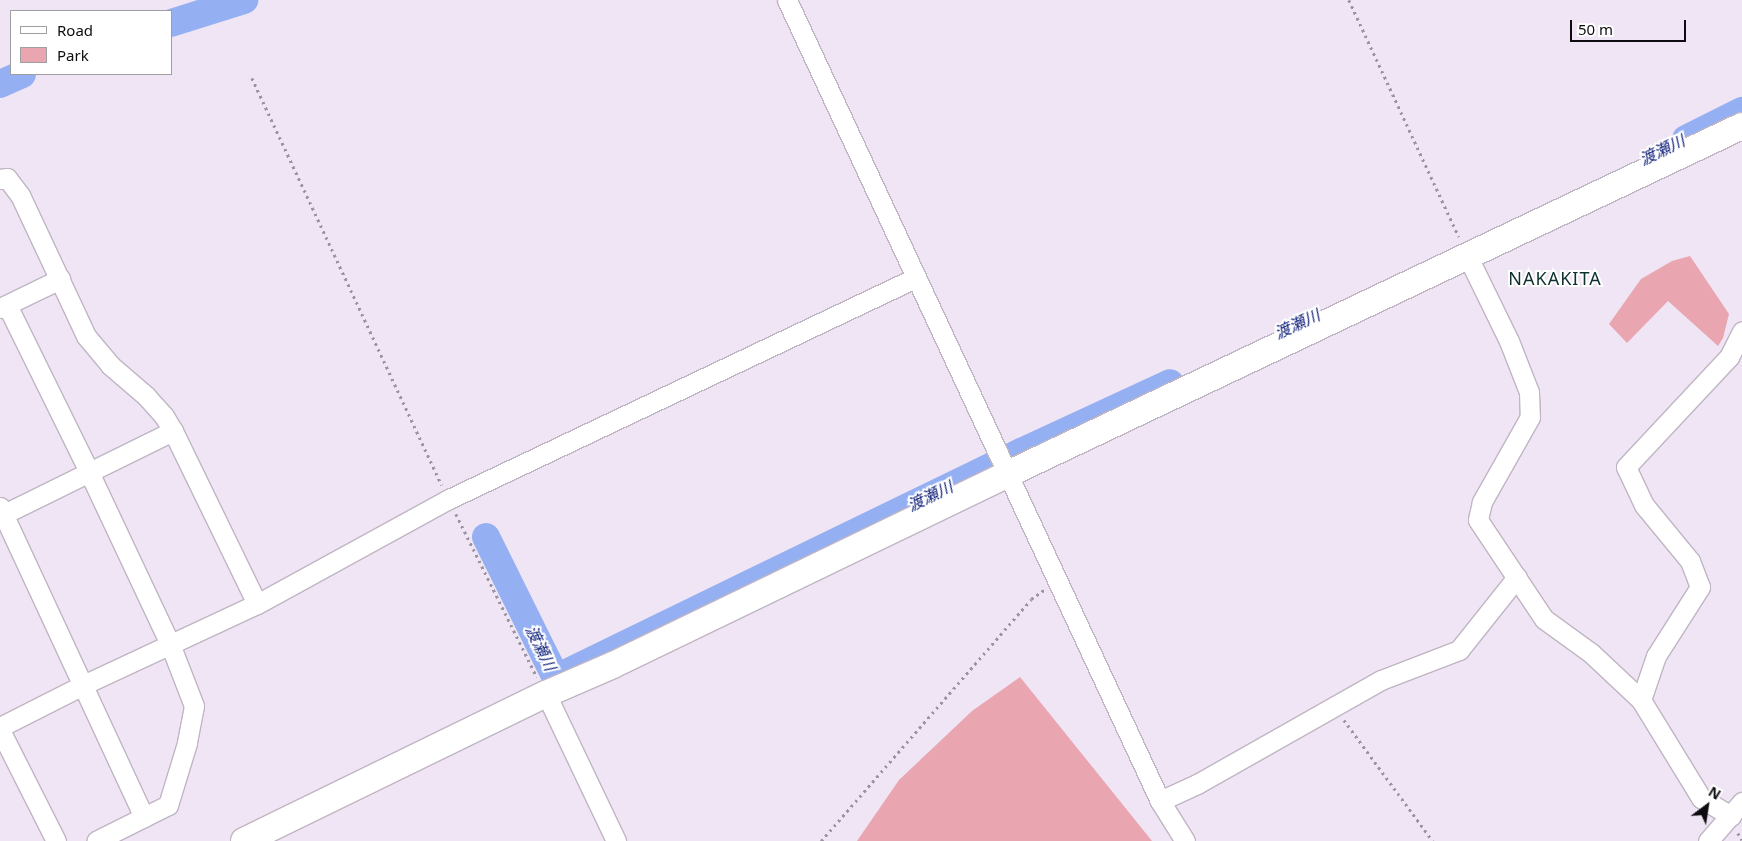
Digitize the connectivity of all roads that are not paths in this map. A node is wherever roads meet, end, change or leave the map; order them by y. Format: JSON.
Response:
{"nodes":[{"id":1,"x":788,"y":0,"type":"edge"},
{"id":2,"x":1742,"y":126,"type":"edge"},
{"id":3,"x":0,"y":180,"type":"edge"},
{"id":4,"x":1468,"y":257,"type":"junction"},
{"id":5,"x":60,"y":278,"type":"junction"},
{"id":6,"x":915,"y":278,"type":"junction"},
{"id":7,"x":4,"y":307,"type":"edge"},
{"id":8,"x":1742,"y":331,"type":"edge"},
{"id":9,"x":173,"y":431,"type":"junction"},
{"id":10,"x":89,"y":472,"type":"junction"},
{"id":11,"x":1008,"y":474,"type":"junction"},
{"id":12,"x":1,"y":513,"type":"edge"},
{"id":13,"x":1517,"y":576,"type":"junction"},
{"id":14,"x":256,"y":604,"type":"junction"},
{"id":15,"x":170,"y":644,"type":"junction"},
{"id":16,"x":83,"y":685,"type":"junction"},
{"id":17,"x":546,"y":694,"type":"junction"},
{"id":18,"x":1641,"y":700,"type":"junction"},
{"id":19,"x":0,"y":728,"type":"edge"},
{"id":20,"x":1160,"y":802,"type":"junction"},
{"id":21,"x":1736,"y":809,"type":"edge"},
{"id":22,"x":144,"y":817,"type":"junction"},
{"id":23,"x":56,"y":841,"type":"edge"},
{"id":24,"x":96,"y":841,"type":"edge"},
{"id":25,"x":244,"y":841,"type":"edge"},
{"id":26,"x":616,"y":841,"type":"edge"},
{"id":27,"x":1185,"y":841,"type":"edge"},
{"id":28,"x":1708,"y":841,"type":"edge"}],
"edges":[{"from":1,"to":6,"type":"street"},
{"from":2,"to":4,"type":"street"},
{"from":3,"to":5,"type":"street"},
{"from":4,"to":11,"type":"street"},
{"from":4,"to":13,"type":"street"},
{"from":5,"to":7,"type":"street"},
{"from":5,"to":9,"type":"street"},
{"from":6,"to":11,"type":"street"},
{"from":6,"to":14,"type":"street"},
{"from":7,"to":10,"type":"street"},
{"from":8,"to":18,"type":"street"},
{"from":9,"to":10,"type":"street"},
{"from":9,"to":14,"type":"street"},
{"from":10,"to":12,"type":"street"},
{"from":10,"to":15,"type":"street"},
{"from":11,"to":17,"type":"street"},
{"from":11,"to":20,"type":"street"},
{"from":12,"to":16,"type":"street"},
{"from":13,"to":18,"type":"street"},
{"from":13,"to":20,"type":"street"},
{"from":14,"to":15,"type":"street"},
{"from":15,"to":16,"type":"street"},
{"from":15,"to":22,"type":"street"},
{"from":16,"to":19,"type":"street"},
{"from":16,"to":22,"type":"street"},
{"from":17,"to":25,"type":"street"},
{"from":17,"to":26,"type":"street"},
{"from":18,"to":21,"type":"street"},
{"from":19,"to":23,"type":"street"},
{"from":20,"to":27,"type":"street"},
{"from":21,"to":28,"type":"street"},
{"from":22,"to":24,"type":"street"}]}
